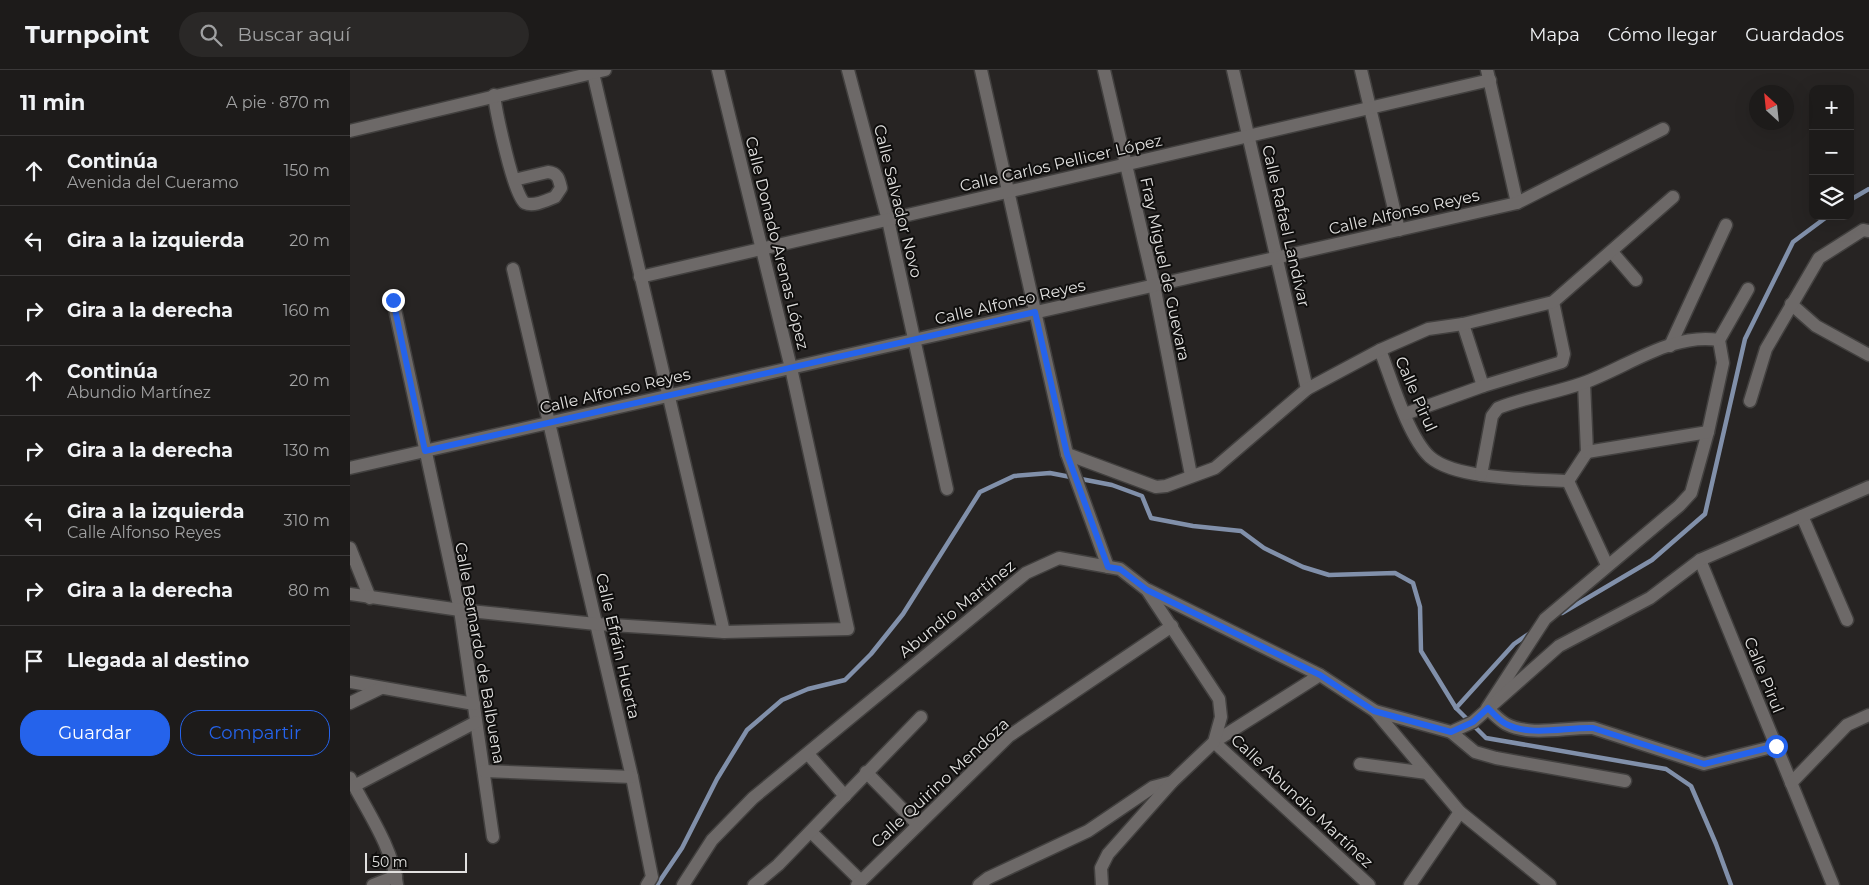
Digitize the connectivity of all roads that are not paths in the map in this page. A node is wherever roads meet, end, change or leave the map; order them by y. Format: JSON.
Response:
{"nodes":[{"id":1,"x":718,"y":70,"type":"edge"},
{"id":2,"x":848,"y":70,"type":"edge"},
{"id":3,"x":981,"y":70,"type":"edge"},
{"id":4,"x":1104,"y":70,"type":"edge"},
{"id":5,"x":1233,"y":70,"type":"edge"},
{"id":6,"x":1361,"y":70,"type":"edge"},
{"id":7,"x":599,"y":71,"type":"edge"},
{"id":8,"x":1489,"y":75,"type":"edge"},
{"id":9,"x":494,"y":95,"type":"junction"},
{"id":10,"x":1370,"y":108,"type":"junction"},
{"id":11,"x":1663,"y":129,"type":"dead end"},
{"id":12,"x":350,"y":131,"type":"edge"},
{"id":13,"x":1249,"y":136,"type":"junction"},
{"id":14,"x":1126,"y":164,"type":"junction"},
{"id":15,"x":514,"y":180,"type":"dead end"},
{"id":16,"x":1008,"y":192,"type":"junction"},
{"id":17,"x":1673,"y":197,"type":"dead end"},
{"id":18,"x":1517,"y":203,"type":"junction"},
{"id":19,"x":888,"y":220,"type":"junction"},
{"id":20,"x":1726,"y":225,"type":"dead end"},
{"id":21,"x":1399,"y":230,"type":"junction"},
{"id":22,"x":1869,"y":231,"type":"edge"},
{"id":23,"x":761,"y":249,"type":"junction"},
{"id":24,"x":1612,"y":252,"type":"junction"},
{"id":25,"x":1277,"y":258,"type":"junction"},
{"id":26,"x":512,"y":269,"type":"dead end"},
{"id":27,"x":640,"y":277,"type":"junction"},
{"id":28,"x":1636,"y":280,"type":"dead end"},
{"id":29,"x":1154,"y":286,"type":"junction"},
{"id":30,"x":1748,"y":289,"type":"dead end"},
{"id":31,"x":393,"y":300,"type":"dead end"},
{"id":32,"x":1553,"y":302,"type":"junction"},
{"id":33,"x":1791,"y":304,"type":"junction"},
{"id":34,"x":1035,"y":312,"type":"junction"},
{"id":35,"x":1463,"y":324,"type":"junction"},
{"id":36,"x":915,"y":340,"type":"junction"},
{"id":37,"x":1719,"y":340,"type":"junction"},
{"id":38,"x":1670,"y":346,"type":"junction"},
{"id":39,"x":1380,"y":350,"type":"junction"},
{"id":40,"x":1869,"y":355,"type":"edge"},
{"id":41,"x":791,"y":368,"type":"junction"},
{"id":42,"x":1584,"y":383,"type":"junction"},
{"id":43,"x":1483,"y":386,"type":"junction"},
{"id":44,"x":1307,"y":389,"type":"junction"},
{"id":45,"x":668,"y":396,"type":"junction"},
{"id":46,"x":1750,"y":401,"type":"dead end"},
{"id":47,"x":1406,"y":417,"type":"junction"},
{"id":48,"x":549,"y":423,"type":"junction"},
{"id":49,"x":1708,"y":432,"type":"junction"},
{"id":50,"x":425,"y":451,"type":"junction"},
{"id":51,"x":1587,"y":452,"type":"junction"},
{"id":52,"x":1068,"y":457,"type":"junction"},
{"id":53,"x":350,"y":468,"type":"edge"},
{"id":54,"x":1191,"y":475,"type":"junction"},
{"id":55,"x":1481,"y":476,"type":"junction"},
{"id":56,"x":1568,"y":481,"type":"junction"},
{"id":57,"x":1869,"y":487,"type":"edge"},
{"id":58,"x":947,"y":489,"type":"dead end"},
{"id":59,"x":1802,"y":516,"type":"junction"},
{"id":60,"x":350,"y":548,"type":"edge"},
{"id":61,"x":1700,"y":560,"type":"junction"},
{"id":62,"x":1607,"y":565,"type":"junction"},
{"id":63,"x":1108,"y":567,"type":"junction"},
{"id":64,"x":1147,"y":590,"type":"junction"},
{"id":65,"x":350,"y":594,"type":"edge"},
{"id":66,"x":370,"y":598,"type":"junction"},
{"id":67,"x":460,"y":610,"type":"junction"},
{"id":68,"x":1847,"y":620,"type":"dead end"},
{"id":69,"x":596,"y":624,"type":"junction"},
{"id":70,"x":1172,"y":626,"type":"junction"},
{"id":71,"x":724,"y":632,"type":"junction"},
{"id":72,"x":1320,"y":675,"type":"junction"},
{"id":73,"x":350,"y":682,"type":"edge"},
{"id":74,"x":381,"y":688,"type":"junction"},
{"id":75,"x":350,"y":703,"type":"edge"},
{"id":76,"x":474,"y":704,"type":"junction"},
{"id":77,"x":1488,"y":708,"type":"junction"},
{"id":78,"x":1374,"y":711,"type":"junction"},
{"id":79,"x":1869,"y":715,"type":"edge"},
{"id":80,"x":921,"y":717,"type":"dead end"},
{"id":81,"x":476,"y":722,"type":"junction"},
{"id":82,"x":1454,"y":731,"type":"junction"},
{"id":83,"x":1214,"y":742,"type":"junction"},
{"id":84,"x":1776,"y":746,"type":"junction"},
{"id":85,"x":808,"y":754,"type":"junction"},
{"id":86,"x":1360,"y":764,"type":"dead end"},
{"id":87,"x":484,"y":770,"type":"junction"},
{"id":88,"x":866,"y":772,"type":"junction"},
{"id":89,"x":1427,"y":773,"type":"junction"},
{"id":90,"x":632,"y":777,"type":"junction"},
{"id":91,"x":1625,"y":781,"type":"dead end"},
{"id":92,"x":352,"y":782,"type":"edge"},
{"id":93,"x":1172,"y":782,"type":"junction"},
{"id":94,"x":1791,"y":783,"type":"junction"},
{"id":95,"x":845,"y":796,"type":"junction"},
{"id":96,"x":1460,"y":812,"type":"junction"},
{"id":97,"x":918,"y":825,"type":"junction"},
{"id":98,"x":811,"y":832,"type":"junction"},
{"id":99,"x":493,"y":837,"type":"dead end"},
{"id":100,"x":396,"y":880,"type":"edge"},
{"id":101,"x":650,"y":881,"type":"edge"},
{"id":102,"x":859,"y":883,"type":"edge"},
{"id":103,"x":373,"y":885,"type":"edge"},
{"id":104,"x":683,"y":885,"type":"edge"},
{"id":105,"x":754,"y":885,"type":"edge"},
{"id":106,"x":980,"y":885,"type":"edge"},
{"id":107,"x":1102,"y":885,"type":"edge"},
{"id":108,"x":1369,"y":885,"type":"edge"},
{"id":109,"x":1410,"y":885,"type":"edge"},
{"id":110,"x":1550,"y":885,"type":"edge"},
{"id":111,"x":1833,"y":885,"type":"edge"}],
"edges":[{"from":1,"to":23,"type":"street","name":"Calle Donado Arenas López"},
{"from":2,"to":19,"type":"street","name":"Calle Salvador Novo"},
{"from":3,"to":16,"type":"street"},
{"from":4,"to":14,"type":"street","name":"Fray Miguel de Guevara"},
{"from":5,"to":13,"type":"street","name":"Calle Rafael Landívar"},
{"from":6,"to":10,"type":"street"},
{"from":7,"to":9,"type":"street"},
{"from":7,"to":27,"type":"street"},
{"from":8,"to":10,"type":"street","name":"Calle Carlos Pellicer López"},
{"from":8,"to":18,"type":"street"},
{"from":9,"to":12,"type":"street"},
{"from":9,"to":15,"type":"street"},
{"from":10,"to":13,"type":"street","name":"Calle Carlos Pellicer López"},
{"from":10,"to":21,"type":"street"},
{"from":11,"to":18,"type":"street","name":"Calle Alfonso Reyes"},
{"from":13,"to":14,"type":"street","name":"Calle Carlos Pellicer López"},
{"from":13,"to":25,"type":"street","name":"Calle Rafael Landívar"},
{"from":14,"to":16,"type":"street","name":"Calle Carlos Pellicer López"},
{"from":14,"to":29,"type":"street","name":"Fray Miguel de Guevara"},
{"from":16,"to":19,"type":"street","name":"Calle Carlos Pellicer López"},
{"from":16,"to":34,"type":"street"},
{"from":17,"to":24,"type":"street"},
{"from":18,"to":21,"type":"street","name":"Calle Alfonso Reyes"},
{"from":19,"to":23,"type":"street","name":"Calle Carlos Pellicer López"},
{"from":19,"to":36,"type":"street","name":"Calle Salvador Novo"},
{"from":20,"to":38,"type":"street"},
{"from":21,"to":25,"type":"street","name":"Calle Alfonso Reyes"},
{"from":22,"to":33,"type":"street"},
{"from":23,"to":27,"type":"street","name":"Calle Carlos Pellicer López"},
{"from":23,"to":41,"type":"street","name":"Calle Donado Arenas López"},
{"from":24,"to":28,"type":"street"},
{"from":24,"to":32,"type":"street"},
{"from":25,"to":29,"type":"street","name":"Calle Alfonso Reyes"},
{"from":25,"to":44,"type":"street","name":"Calle Rafael Landívar"},
{"from":26,"to":48,"type":"street","name":"Calle Efráin Huerta"},
{"from":27,"to":45,"type":"street"},
{"from":29,"to":34,"type":"street","name":"Calle Alfonso Reyes"},
{"from":29,"to":54,"type":"street","name":"Fray Miguel de Guevara"},
{"from":30,"to":37,"type":"street"},
{"from":31,"to":50,"type":"street","name":"Calle Bernardo de Balbuena"},
{"from":32,"to":35,"type":"street"},
{"from":32,"to":43,"type":"street"},
{"from":33,"to":40,"type":"street"},
{"from":33,"to":46,"type":"street"},
{"from":34,"to":36,"type":"street","name":"Calle Alfonso Reyes"},
{"from":34,"to":52,"type":"street"},
{"from":35,"to":39,"type":"street"},
{"from":35,"to":43,"type":"street"},
{"from":36,"to":41,"type":"street","name":"Calle Alfonso Reyes"},
{"from":36,"to":58,"type":"street","name":"Calle Salvador Novo"},
{"from":37,"to":38,"type":"street"},
{"from":37,"to":49,"type":"street"},
{"from":38,"to":42,"type":"street"},
{"from":39,"to":44,"type":"street"},
{"from":39,"to":47,"type":"street","name":"Calle Pirul"},
{"from":41,"to":45,"type":"street","name":"Calle Alfonso Reyes"},
{"from":41,"to":71,"type":"street","name":"Calle Donado Arenas López"},
{"from":42,"to":51,"type":"street"},
{"from":42,"to":55,"type":"street"},
{"from":43,"to":47,"type":"street"},
{"from":44,"to":54,"type":"street"},
{"from":45,"to":48,"type":"street","name":"Calle Alfonso Reyes"},
{"from":45,"to":71,"type":"street"},
{"from":47,"to":55,"type":"street","name":"Calle Pirul"},
{"from":48,"to":50,"type":"street","name":"Calle Alfonso Reyes"},
{"from":48,"to":69,"type":"street","name":"Calle Efráin Huerta"},
{"from":49,"to":51,"type":"street"},
{"from":49,"to":62,"type":"street"},
{"from":50,"to":53,"type":"street","name":"Calle Alfonso Reyes"},
{"from":50,"to":67,"type":"street","name":"Calle Bernardo de Balbuena"},
{"from":51,"to":56,"type":"street"},
{"from":52,"to":54,"type":"street"},
{"from":52,"to":63,"type":"street"},
{"from":55,"to":56,"type":"street","name":"Calle Pirul"},
{"from":56,"to":62,"type":"street"},
{"from":57,"to":59,"type":"street"},
{"from":59,"to":61,"type":"street"},
{"from":59,"to":68,"type":"street"},
{"from":60,"to":66,"type":"street"},
{"from":61,"to":77,"type":"street"},
{"from":61,"to":84,"type":"street","name":"Calle Pirul"},
{"from":62,"to":77,"type":"street"},
{"from":63,"to":64,"type":"street","name":"Abundio Martínez"},
{"from":63,"to":85,"type":"street","name":"Abundio Martínez"},
{"from":64,"to":70,"type":"street","name":"Abundio Martínez"},
{"from":64,"to":72,"type":"street"},
{"from":65,"to":66,"type":"street"},
{"from":66,"to":67,"type":"street"},
{"from":67,"to":69,"type":"street"},
{"from":67,"to":76,"type":"street","name":"Calle Bernardo de Balbuena"},
{"from":69,"to":71,"type":"street"},
{"from":69,"to":90,"type":"street","name":"Calle Efráin Huerta"},
{"from":70,"to":83,"type":"street","name":"Abundio Martínez"},
{"from":70,"to":97,"type":"street","name":"Calle Quirino Mendoza"},
{"from":72,"to":78,"type":"street"},
{"from":72,"to":83,"type":"street"},
{"from":73,"to":74,"type":"street"},
{"from":74,"to":75,"type":"street"},
{"from":74,"to":76,"type":"street"},
{"from":76,"to":81,"type":"street","name":"Calle Bernardo de Balbuena"},
{"from":77,"to":82,"type":"street"},
{"from":77,"to":84,"type":"street"},
{"from":78,"to":82,"type":"street"},
{"from":78,"to":89,"type":"street"},
{"from":79,"to":94,"type":"street"},
{"from":80,"to":88,"type":"street"},
{"from":81,"to":87,"type":"street","name":"Calle Bernardo de Balbuena"},
{"from":81,"to":92,"type":"street"},
{"from":82,"to":91,"type":"street"},
{"from":83,"to":93,"type":"street"},
{"from":83,"to":108,"type":"street","name":"Calle Abundio Martínez"},
{"from":84,"to":94,"type":"street","name":"Calle Pirul"},
{"from":85,"to":95,"type":"street"},
{"from":85,"to":104,"type":"street","name":"Abundio Martínez"},
{"from":86,"to":89,"type":"street"},
{"from":87,"to":90,"type":"street"},
{"from":87,"to":99,"type":"street","name":"Calle Bernardo de Balbuena"},
{"from":88,"to":95,"type":"street"},
{"from":88,"to":97,"type":"street"},
{"from":89,"to":96,"type":"street"},
{"from":90,"to":101,"type":"street","name":"Calle Efráin Huerta"},
{"from":92,"to":100,"type":"street"},
{"from":93,"to":106,"type":"street"},
{"from":93,"to":107,"type":"street"},
{"from":94,"to":111,"type":"street","name":"Calle Pirul"},
{"from":95,"to":98,"type":"street"},
{"from":96,"to":109,"type":"street"},
{"from":96,"to":110,"type":"street"},
{"from":97,"to":102,"type":"street","name":"Calle Quirino Mendoza"},
{"from":98,"to":102,"type":"street"},
{"from":98,"to":105,"type":"street"},
{"from":100,"to":103,"type":"street"}]}
